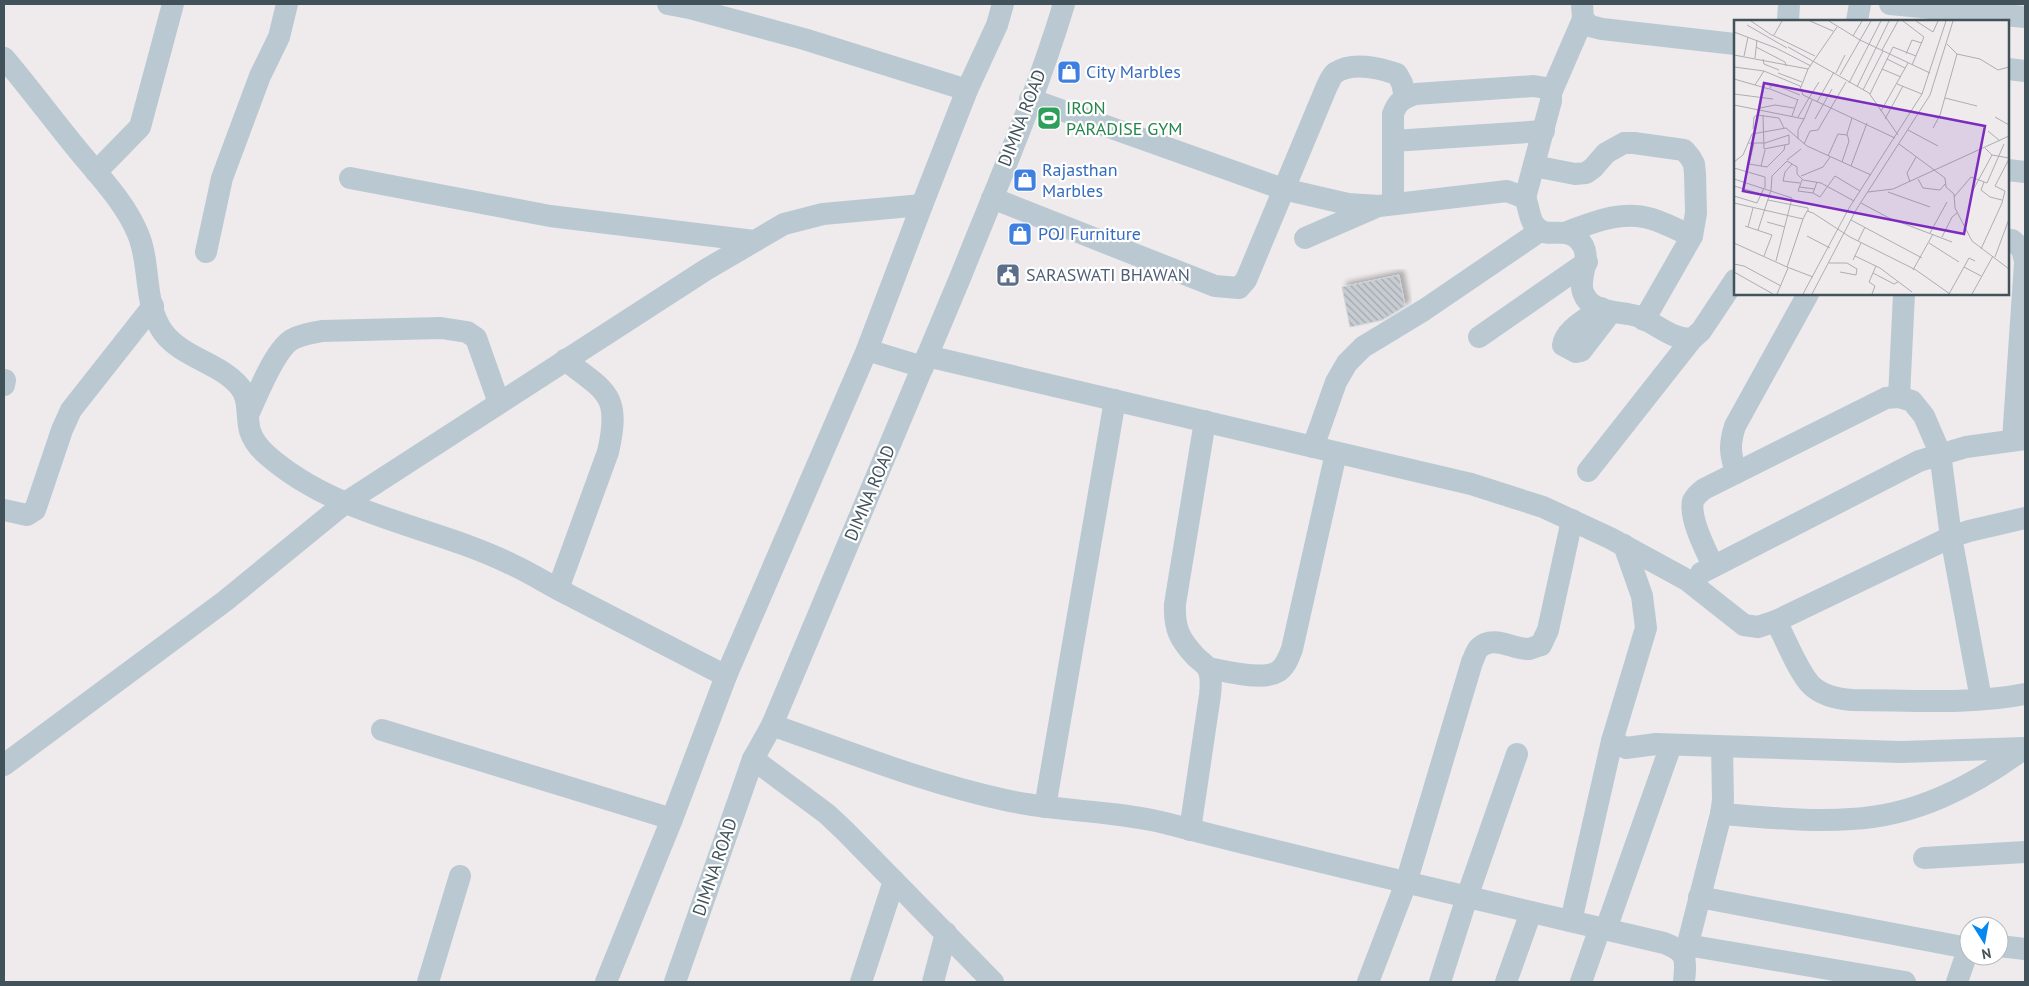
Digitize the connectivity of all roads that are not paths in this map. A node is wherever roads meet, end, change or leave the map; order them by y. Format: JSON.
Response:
{"nodes":[{"id":1,"x":173,"y":4,"type":"edge"},
{"id":2,"x":287,"y":4,"type":"edge"},
{"id":3,"x":668,"y":4,"type":"edge"},
{"id":4,"x":1003,"y":4,"type":"edge"},
{"id":5,"x":1064,"y":4,"type":"edge"},
{"id":6,"x":1790,"y":4,"type":"edge"},
{"id":7,"x":1860,"y":4,"type":"edge"},
{"id":8,"x":1890,"y":4,"type":"edge"},
{"id":9,"x":1583,"y":12,"type":"edge"},
{"id":10,"x":2025,"y":17,"type":"edge"},
{"id":11,"x":1788,"y":20,"type":"edge"},
{"id":12,"x":1857,"y":20,"type":"edge"},
{"id":13,"x":1734,"y":44,"type":"edge"},
{"id":14,"x":4,"y":58,"type":"edge"},
{"id":15,"x":2009,"y":69,"type":"edge"},
{"id":16,"x":2025,"y":71,"type":"edge"},
{"id":17,"x":968,"y":90,"type":"junction"},
{"id":18,"x":1551,"y":93,"type":"junction"},
{"id":19,"x":1405,"y":97,"type":"junction"},
{"id":20,"x":1030,"y":98,"type":"junction"},
{"id":21,"x":1544,"y":131,"type":"junction"},
{"id":22,"x":1393,"y":141,"type":"junction"},
{"id":23,"x":1534,"y":166,"type":"junction"},
{"id":24,"x":2009,"y":170,"type":"edge"},
{"id":25,"x":96,"y":172,"type":"junction"},
{"id":26,"x":2025,"y":172,"type":"edge"},
{"id":27,"x":350,"y":178,"type":"dead end"},
{"id":28,"x":1283,"y":189,"type":"junction"},
{"id":29,"x":992,"y":198,"type":"junction"},
{"id":30,"x":1525,"y":198,"type":"junction"},
{"id":31,"x":922,"y":205,"type":"junction"},
{"id":32,"x":1386,"y":205,"type":"junction"},
{"id":33,"x":1540,"y":231,"type":"junction"},
{"id":34,"x":1567,"y":232,"type":"junction"},
{"id":35,"x":1692,"y":236,"type":"junction"},
{"id":36,"x":1305,"y":238,"type":"dead end"},
{"id":37,"x":2009,"y":240,"type":"edge"},
{"id":38,"x":754,"y":241,"type":"junction"},
{"id":39,"x":206,"y":252,"type":"dead end"},
{"id":40,"x":1587,"y":262,"type":"junction"},
{"id":41,"x":2025,"y":262,"type":"edge"},
{"id":42,"x":1734,"y":282,"type":"edge"},
{"id":43,"x":1807,"y":295,"type":"edge"},
{"id":44,"x":1904,"y":295,"type":"edge"},
{"id":45,"x":153,"y":306,"type":"junction"},
{"id":46,"x":1644,"y":320,"type":"junction"},
{"id":47,"x":2023,"y":332,"type":"edge"},
{"id":48,"x":1479,"y":337,"type":"dead end"},
{"id":49,"x":1692,"y":339,"type":"junction"},
{"id":50,"x":867,"y":350,"type":"junction"},
{"id":51,"x":565,"y":360,"type":"junction"},
{"id":52,"x":925,"y":362,"type":"junction"},
{"id":53,"x":1899,"y":397,"type":"junction"},
{"id":54,"x":1115,"y":400,"type":"junction"},
{"id":55,"x":499,"y":403,"type":"junction"},
{"id":56,"x":248,"y":415,"type":"junction"},
{"id":57,"x":1205,"y":422,"type":"junction"},
{"id":58,"x":2019,"y":440,"type":"edge"},
{"id":59,"x":1313,"y":447,"type":"junction"},
{"id":60,"x":1336,"y":453,"type":"junction"},
{"id":61,"x":1940,"y":453,"type":"junction"},
{"id":62,"x":1588,"y":471,"type":"dead end"},
{"id":63,"x":1736,"y":473,"type":"junction"},
{"id":64,"x":346,"y":502,"type":"junction"},
{"id":65,"x":4,"y":510,"type":"edge"},
{"id":66,"x":2025,"y":518,"type":"edge"},
{"id":67,"x":1572,"y":520,"type":"junction"},
{"id":68,"x":1951,"y":537,"type":"junction"},
{"id":69,"x":1624,"y":545,"type":"junction"},
{"id":70,"x":1714,"y":566,"type":"junction"},
{"id":71,"x":1687,"y":580,"type":"junction"},
{"id":72,"x":558,"y":589,"type":"junction"},
{"id":73,"x":1776,"y":621,"type":"junction"},
{"id":74,"x":1208,"y":668,"type":"junction"},
{"id":75,"x":726,"y":676,"type":"junction"},
{"id":76,"x":2025,"y":694,"type":"edge"},
{"id":77,"x":1981,"y":699,"type":"junction"},
{"id":78,"x":772,"y":725,"type":"junction"},
{"id":79,"x":382,"y":730,"type":"dead end"},
{"id":80,"x":1612,"y":741,"type":"junction"},
{"id":81,"x":1671,"y":745,"type":"junction"},
{"id":82,"x":1722,"y":747,"type":"junction"},
{"id":83,"x":2025,"y":748,"type":"edge"},
{"id":84,"x":1517,"y":754,"type":"dead end"},
{"id":85,"x":753,"y":759,"type":"junction"},
{"id":86,"x":4,"y":765,"type":"edge"},
{"id":87,"x":1045,"y":807,"type":"junction"},
{"id":88,"x":1721,"y":814,"type":"junction"},
{"id":89,"x":672,"y":819,"type":"junction"},
{"id":90,"x":1190,"y":830,"type":"junction"},
{"id":91,"x":2025,"y":852,"type":"edge"},
{"id":92,"x":1924,"y":858,"type":"dead end"},
{"id":93,"x":460,"y":876,"type":"dead end"},
{"id":94,"x":894,"y":880,"type":"junction"},
{"id":95,"x":1406,"y":883,"type":"junction"},
{"id":96,"x":1467,"y":897,"type":"junction"},
{"id":97,"x":1699,"y":897,"type":"junction"},
{"id":98,"x":1531,"y":912,"type":"junction"},
{"id":99,"x":1571,"y":921,"type":"junction"},
{"id":100,"x":1603,"y":928,"type":"junction"},
{"id":101,"x":946,"y":933,"type":"junction"},
{"id":102,"x":1959,"y":946,"type":"edge"},
{"id":103,"x":2009,"y":947,"type":"edge"},
{"id":104,"x":2025,"y":949,"type":"edge"},
{"id":105,"x":1686,"y":950,"type":"junction"},
{"id":106,"x":1963,"y":966,"type":"edge"},
{"id":107,"x":428,"y":982,"type":"edge"},
{"id":108,"x":606,"y":982,"type":"edge"},
{"id":109,"x":675,"y":982,"type":"edge"},
{"id":110,"x":861,"y":982,"type":"edge"},
{"id":111,"x":933,"y":982,"type":"edge"},
{"id":112,"x":992,"y":982,"type":"edge"},
{"id":113,"x":1368,"y":982,"type":"edge"},
{"id":114,"x":1440,"y":982,"type":"edge"},
{"id":115,"x":1506,"y":982,"type":"edge"},
{"id":116,"x":1580,"y":982,"type":"edge"},
{"id":117,"x":1684,"y":982,"type":"edge"},
{"id":118,"x":1905,"y":982,"type":"edge"},
{"id":119,"x":1957,"y":982,"type":"edge"}],
"edges":[{"from":1,"to":25,"type":"street"},
{"from":2,"to":39,"type":"street"},
{"from":3,"to":17,"type":"street"},
{"from":4,"to":17,"type":"street"},
{"from":5,"to":20,"type":"street","name":"DIMNA ROAD"},
{"from":6,"to":11,"type":"street"},
{"from":7,"to":12,"type":"street"},
{"from":8,"to":10,"type":"street"},
{"from":9,"to":13,"type":"street"},
{"from":9,"to":18,"type":"street"},
{"from":14,"to":25,"type":"street"},
{"from":15,"to":16,"type":"street"},
{"from":17,"to":31,"type":"street"},
{"from":18,"to":19,"type":"street"},
{"from":18,"to":21,"type":"street"},
{"from":19,"to":22,"type":"street"},
{"from":19,"to":28,"type":"street"},
{"from":20,"to":28,"type":"street"},
{"from":20,"to":29,"type":"street","name":"DIMNA ROAD"},
{"from":21,"to":22,"type":"street"},
{"from":21,"to":23,"type":"street"},
{"from":22,"to":32,"type":"street"},
{"from":23,"to":30,"type":"street"},
{"from":23,"to":35,"type":"street"},
{"from":24,"to":26,"type":"street"},
{"from":25,"to":45,"type":"street"},
{"from":27,"to":38,"type":"street"},
{"from":28,"to":29,"type":"street"},
{"from":28,"to":32,"type":"street"},
{"from":29,"to":52,"type":"street","name":"DIMNA ROAD"},
{"from":30,"to":32,"type":"street"},
{"from":30,"to":33,"type":"street"},
{"from":31,"to":38,"type":"street"},
{"from":31,"to":50,"type":"street"},
{"from":32,"to":36,"type":"street"},
{"from":33,"to":34,"type":"street"},
{"from":33,"to":59,"type":"street"},
{"from":34,"to":35,"type":"street"},
{"from":34,"to":40,"type":"street"},
{"from":35,"to":46,"type":"street"},
{"from":37,"to":41,"type":"street"},
{"from":38,"to":51,"type":"street"},
{"from":40,"to":46,"type":"street"},
{"from":40,"to":48,"type":"street"},
{"from":41,"to":47,"type":"street"},
{"from":42,"to":49,"type":"street"},
{"from":43,"to":63,"type":"street"},
{"from":44,"to":53,"type":"street"},
{"from":45,"to":56,"type":"street"},
{"from":45,"to":65,"type":"street"},
{"from":46,"to":49,"type":"street"},
{"from":47,"to":58,"type":"street"},
{"from":49,"to":62,"type":"street"},
{"from":50,"to":52,"type":"street"},
{"from":50,"to":75,"type":"street"},
{"from":51,"to":55,"type":"street"},
{"from":51,"to":72,"type":"street"},
{"from":52,"to":54,"type":"street"},
{"from":52,"to":78,"type":"street","name":"DIMNA ROAD"},
{"from":53,"to":61,"type":"street"},
{"from":53,"to":63,"type":"street"},
{"from":54,"to":57,"type":"street"},
{"from":54,"to":87,"type":"street"},
{"from":55,"to":56,"type":"street"},
{"from":55,"to":64,"type":"street"},
{"from":56,"to":64,"type":"street"},
{"from":57,"to":59,"type":"street"},
{"from":57,"to":74,"type":"street"},
{"from":58,"to":61,"type":"street"},
{"from":59,"to":60,"type":"street"},
{"from":60,"to":67,"type":"street"},
{"from":60,"to":74,"type":"street"},
{"from":61,"to":68,"type":"street"},
{"from":61,"to":70,"type":"street"},
{"from":63,"to":70,"type":"street"},
{"from":64,"to":72,"type":"street"},
{"from":64,"to":86,"type":"street"},
{"from":66,"to":68,"type":"street"},
{"from":67,"to":69,"type":"street"},
{"from":67,"to":95,"type":"street"},
{"from":68,"to":73,"type":"street"},
{"from":68,"to":77,"type":"street"},
{"from":69,"to":71,"type":"street"},
{"from":69,"to":80,"type":"street"},
{"from":70,"to":71,"type":"street"},
{"from":71,"to":73,"type":"street"},
{"from":72,"to":75,"type":"street"},
{"from":73,"to":77,"type":"street"},
{"from":74,"to":90,"type":"street"},
{"from":75,"to":89,"type":"street"},
{"from":76,"to":77,"type":"street"},
{"from":78,"to":85,"type":"street","name":"DIMNA ROAD"},
{"from":78,"to":87,"type":"street"},
{"from":79,"to":89,"type":"street"},
{"from":80,"to":81,"type":"street"},
{"from":80,"to":99,"type":"street"},
{"from":81,"to":82,"type":"street"},
{"from":81,"to":100,"type":"street"},
{"from":82,"to":83,"type":"street"},
{"from":82,"to":88,"type":"street"},
{"from":83,"to":88,"type":"street"},
{"from":84,"to":96,"type":"street"},
{"from":85,"to":94,"type":"street"},
{"from":85,"to":109,"type":"street","name":"DIMNA ROAD"},
{"from":87,"to":90,"type":"street"},
{"from":88,"to":97,"type":"street"},
{"from":89,"to":108,"type":"street"},
{"from":90,"to":95,"type":"street"},
{"from":91,"to":92,"type":"street"},
{"from":93,"to":107,"type":"street"},
{"from":94,"to":101,"type":"street"},
{"from":94,"to":110,"type":"street"},
{"from":95,"to":96,"type":"street"},
{"from":95,"to":113,"type":"street"},
{"from":96,"to":98,"type":"street"},
{"from":96,"to":114,"type":"street"},
{"from":97,"to":102,"type":"street"},
{"from":97,"to":105,"type":"street"},
{"from":98,"to":99,"type":"street"},
{"from":98,"to":115,"type":"street"},
{"from":99,"to":100,"type":"street"},
{"from":100,"to":105,"type":"street"},
{"from":100,"to":116,"type":"street"},
{"from":101,"to":111,"type":"street"},
{"from":101,"to":112,"type":"street"},
{"from":103,"to":104,"type":"street"},
{"from":105,"to":117,"type":"street"},
{"from":105,"to":118,"type":"street"},
{"from":106,"to":119,"type":"street"}]}
